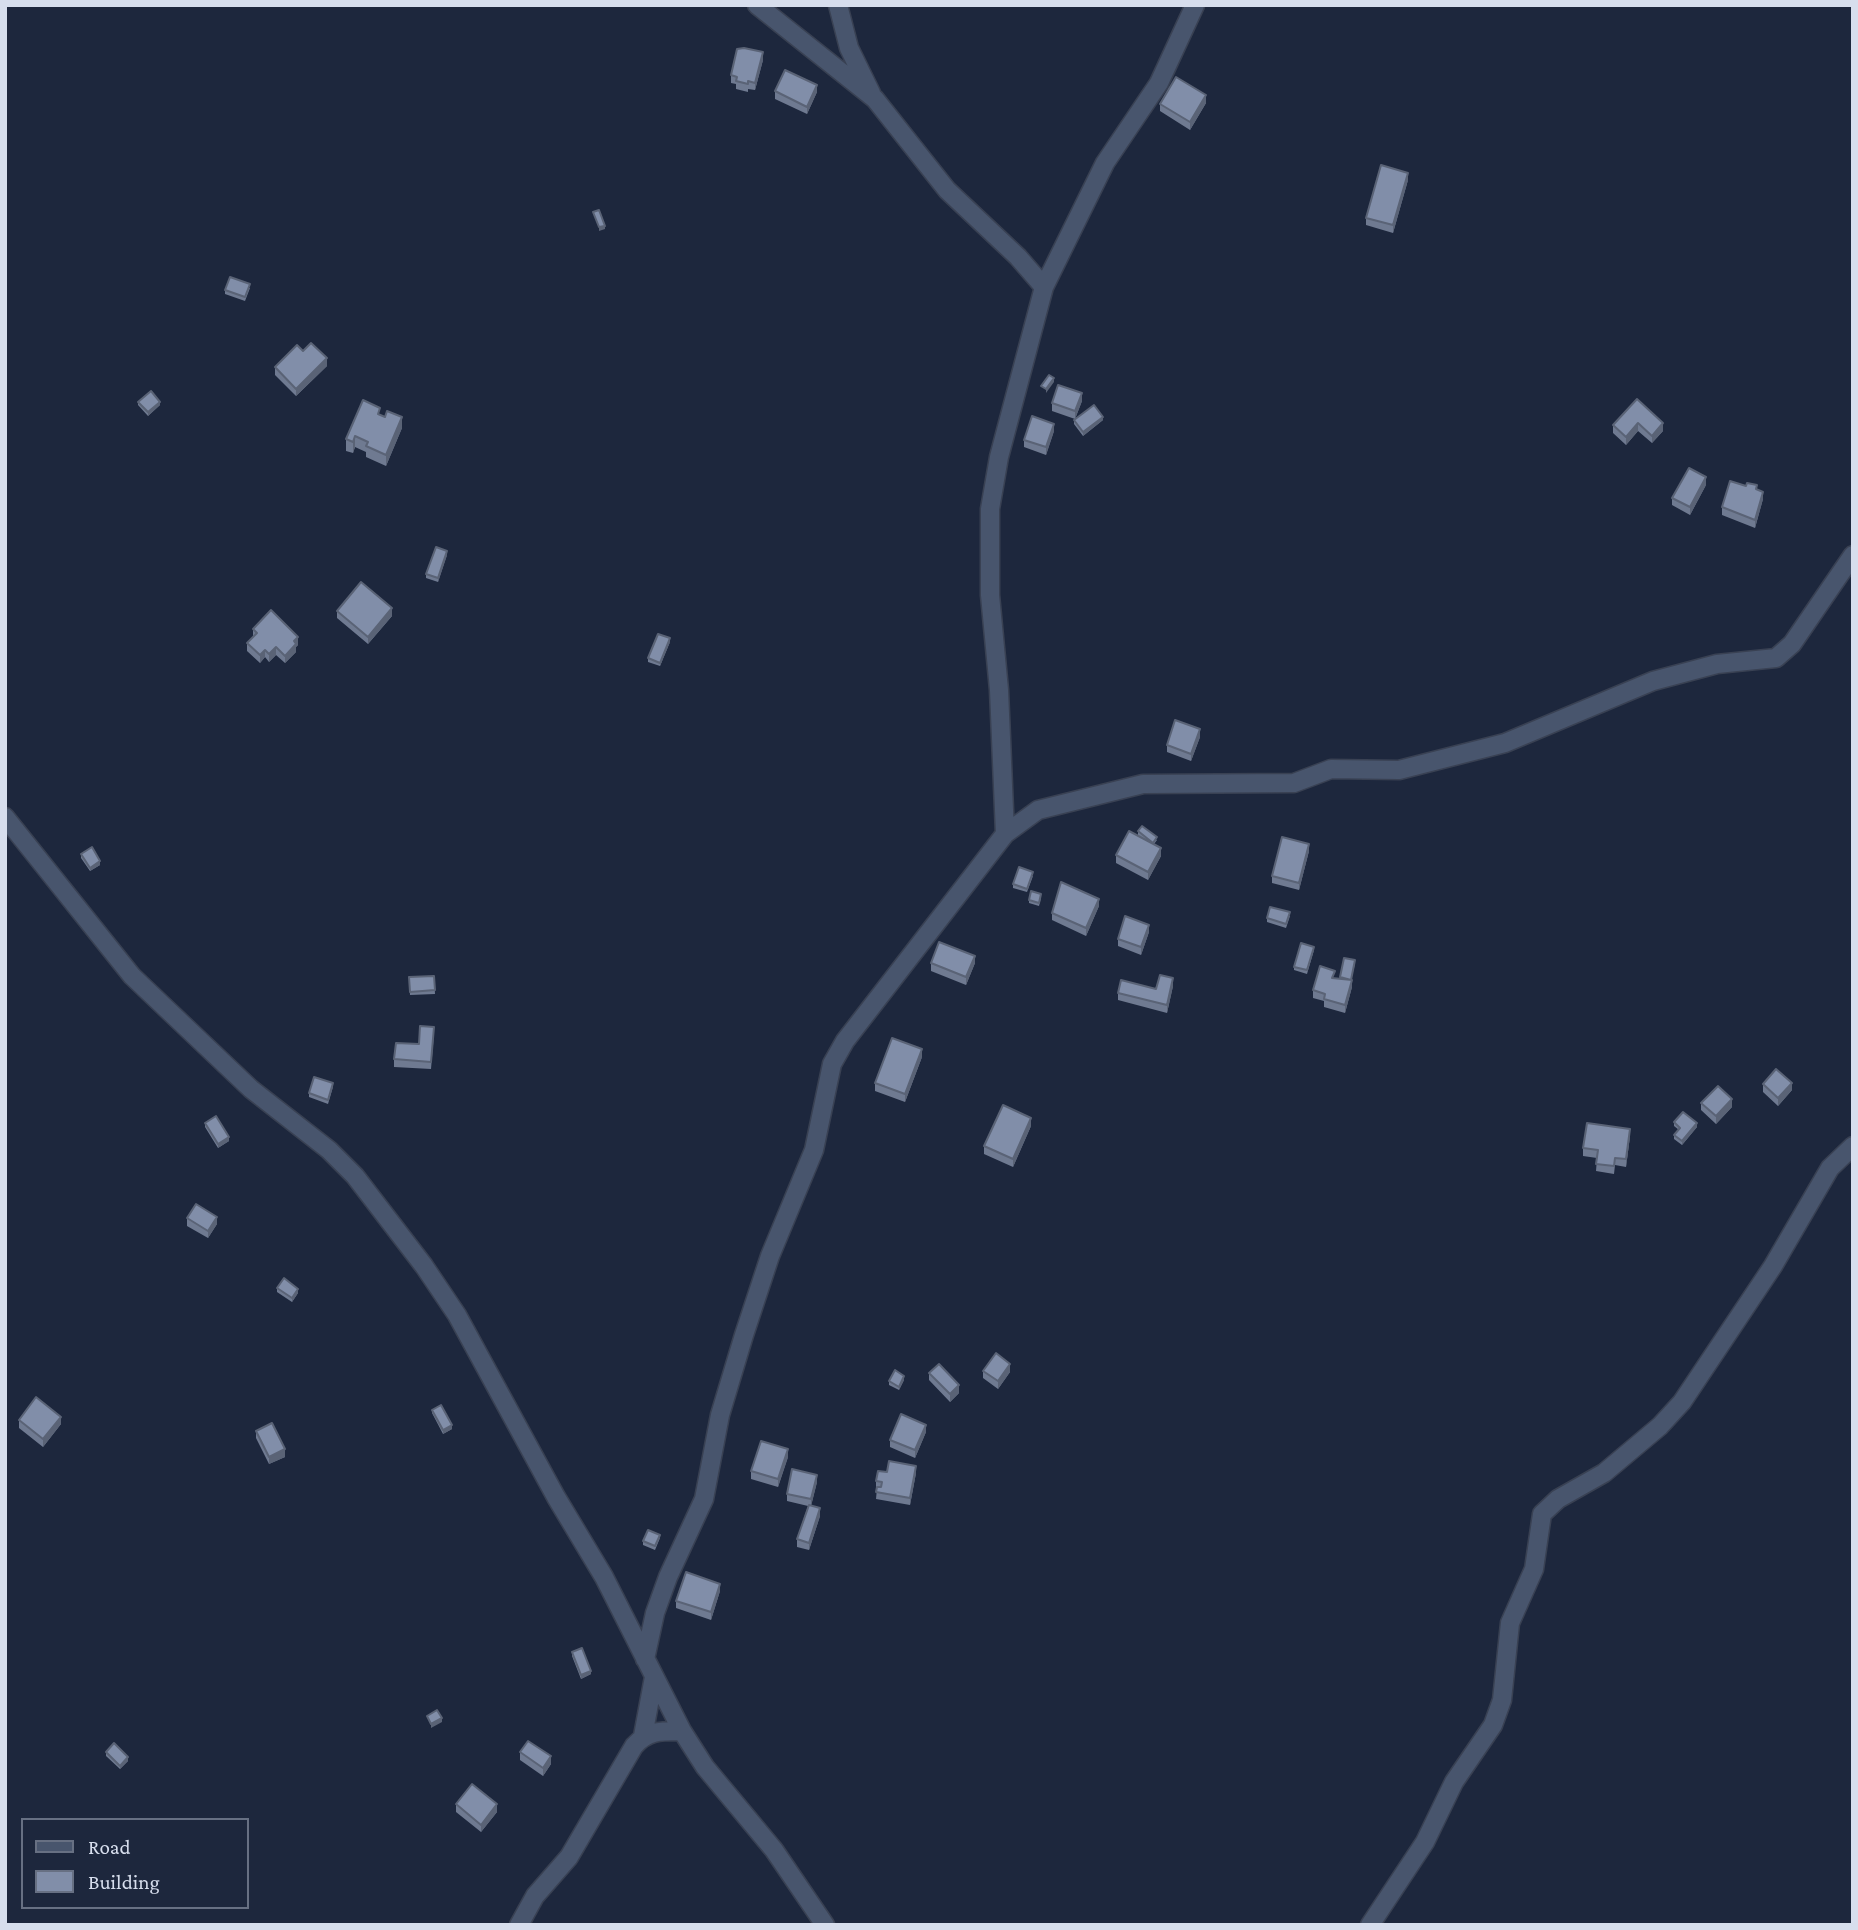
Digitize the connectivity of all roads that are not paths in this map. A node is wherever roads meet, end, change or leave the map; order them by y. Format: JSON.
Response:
{"nodes":[{"id":1,"x":757,"y":5,"type":"edge"},
{"id":2,"x":838,"y":5,"type":"edge"},
{"id":3,"x":1195,"y":5,"type":"edge"},
{"id":4,"x":875,"y":99,"type":"junction"},
{"id":5,"x":1044,"y":287,"type":"junction"},
{"id":6,"x":1853,"y":555,"type":"edge"},
{"id":7,"x":1004,"y":790,"type":"junction"},
{"id":8,"x":1038,"y":810,"type":"junction"},
{"id":9,"x":5,"y":817,"type":"edge"},
{"id":10,"x":1005,"y":834,"type":"junction"},
{"id":11,"x":1853,"y":1146,"type":"edge"},
{"id":12,"x":645,"y":1659,"type":"junction"},
{"id":13,"x":654,"y":1677,"type":"junction"},
{"id":14,"x":682,"y":1731,"type":"junction"},
{"id":15,"x":643,"y":1736,"type":"junction"},
{"id":16,"x":519,"y":1925,"type":"edge"},
{"id":17,"x":825,"y":1925,"type":"edge"},
{"id":18,"x":1370,"y":1925,"type":"edge"}],
"edges":[{"from":1,"to":4,"type":"street"},
{"from":2,"to":4,"type":"street"},
{"from":3,"to":5,"type":"street"},
{"from":4,"to":5,"type":"street"},
{"from":5,"to":7,"type":"street"},
{"from":6,"to":8,"type":"street"},
{"from":7,"to":8,"type":"street"},
{"from":7,"to":10,"type":"street"},
{"from":8,"to":10,"type":"street"},
{"from":9,"to":12,"type":"street"},
{"from":10,"to":12,"type":"street"},
{"from":11,"to":18,"type":"street"},
{"from":12,"to":13,"type":"street"},
{"from":13,"to":14,"type":"street"},
{"from":13,"to":15,"type":"street"},
{"from":14,"to":15,"type":"street"},
{"from":14,"to":17,"type":"street"},
{"from":15,"to":16,"type":"street"}]}
